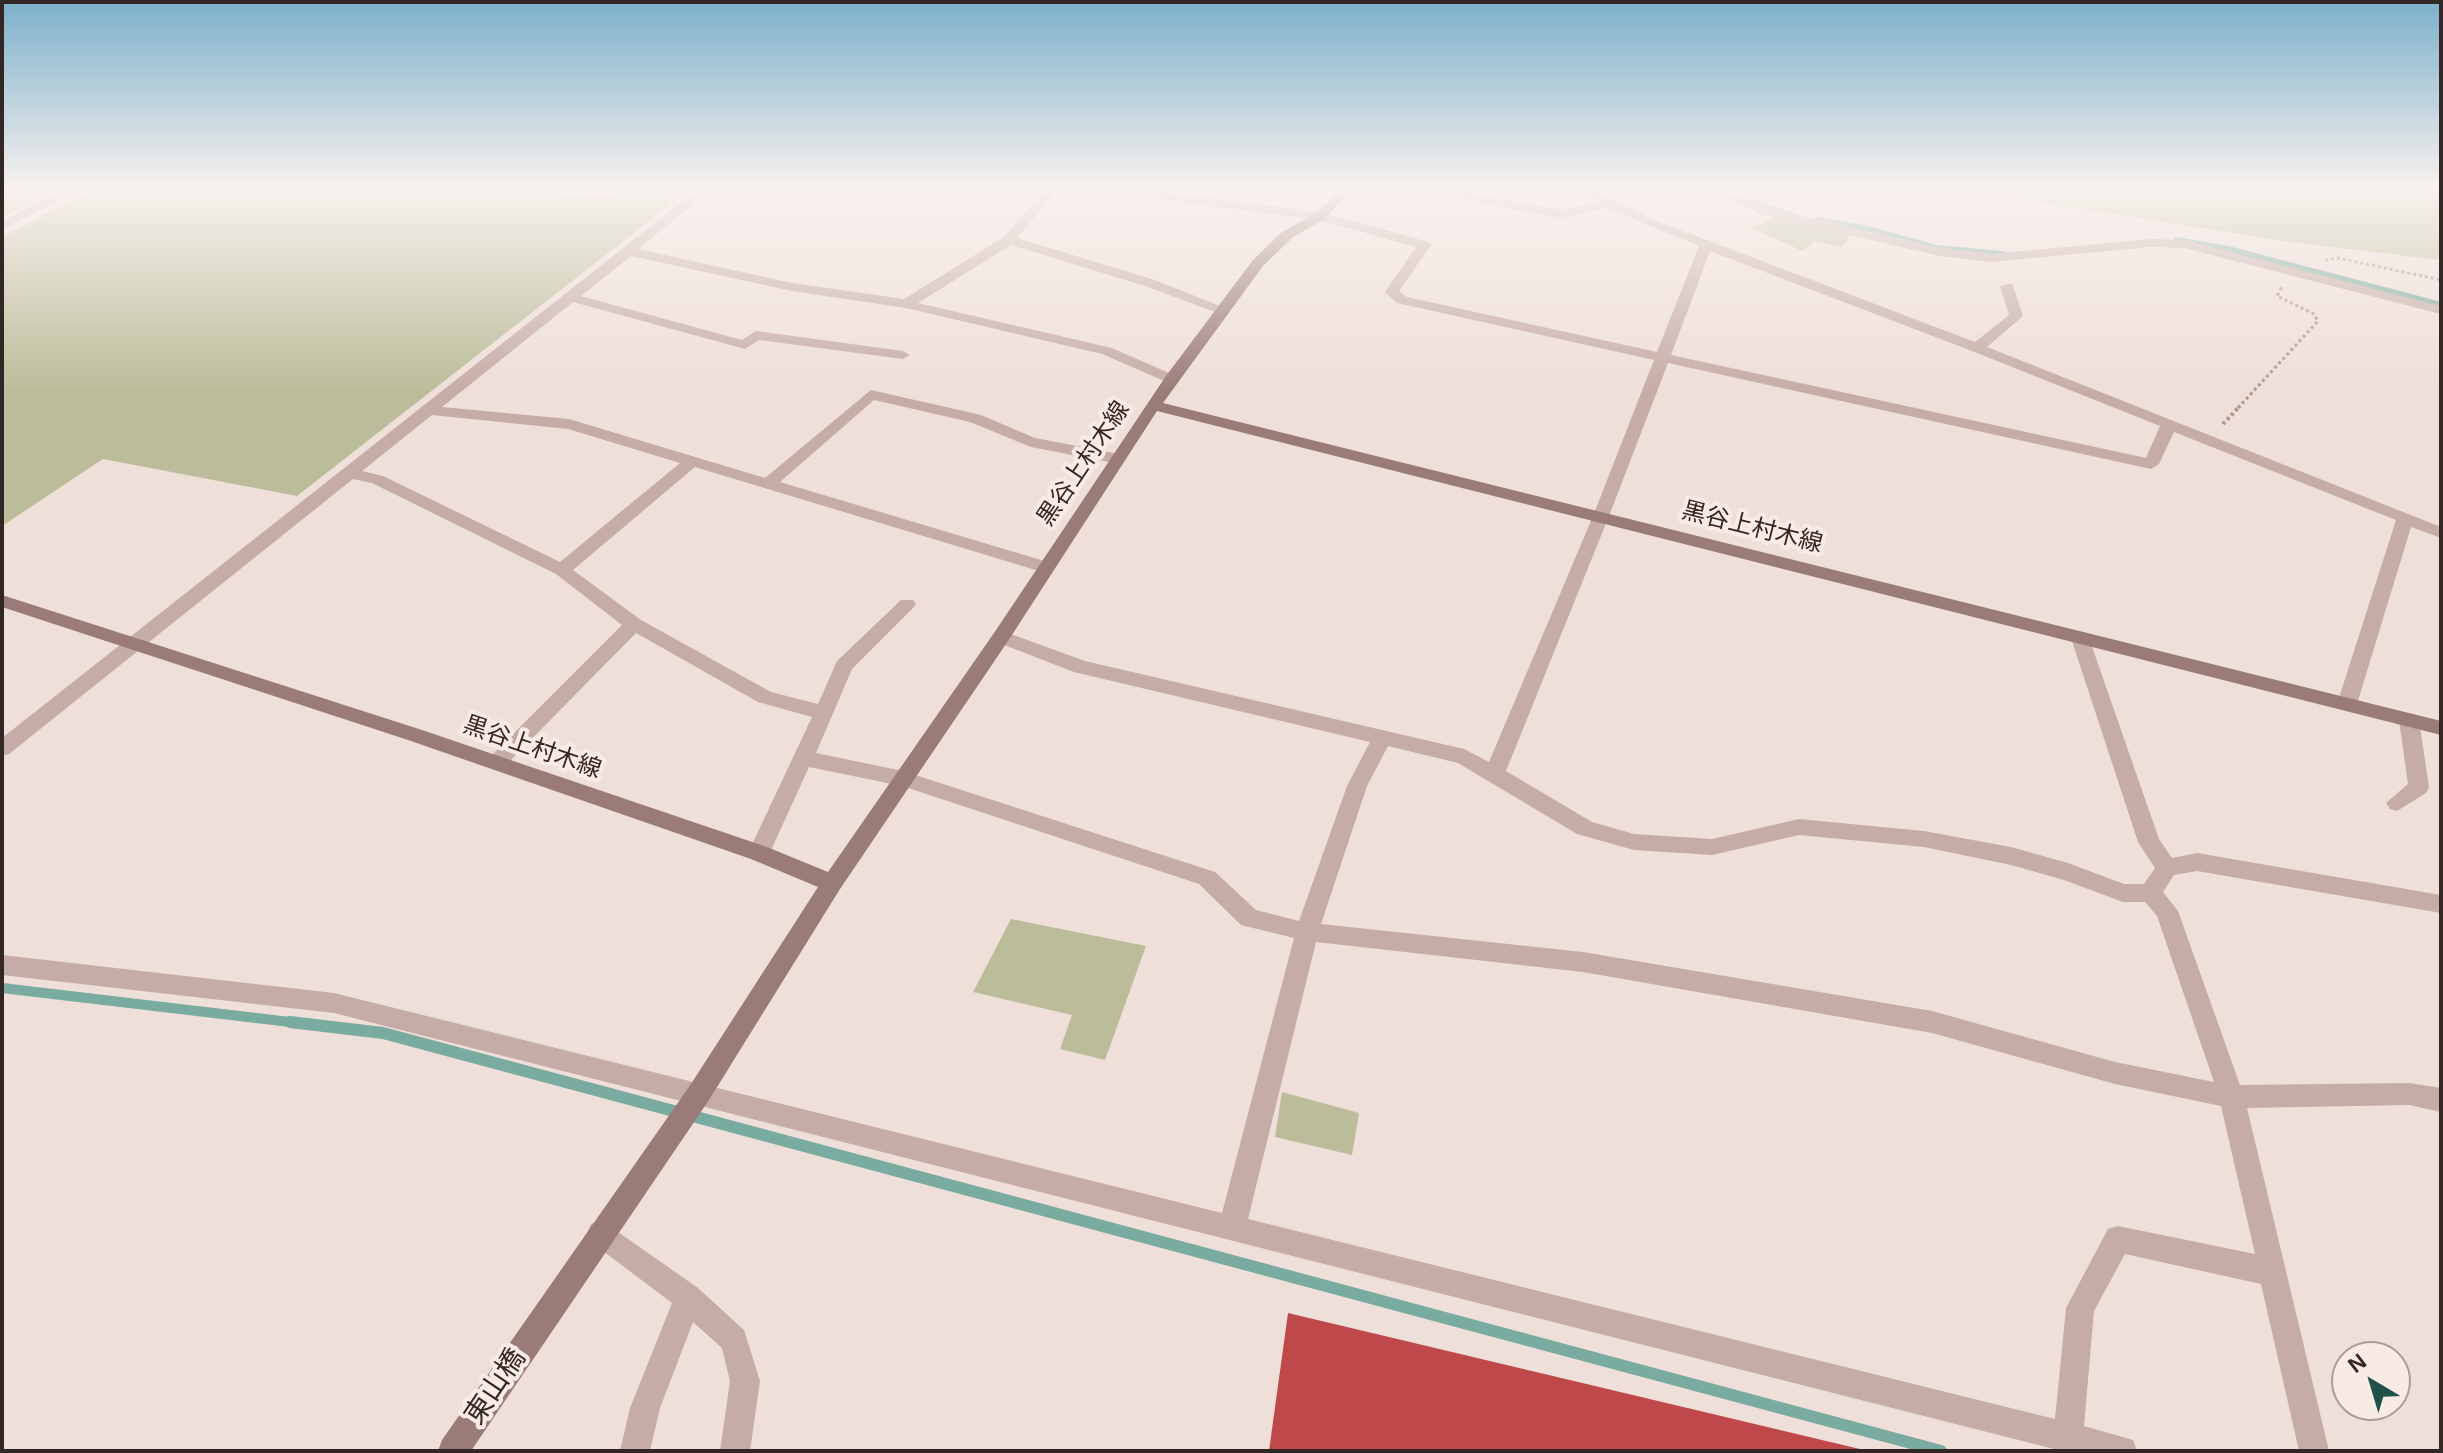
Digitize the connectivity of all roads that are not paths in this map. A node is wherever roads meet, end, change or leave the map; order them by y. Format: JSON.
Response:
{"nodes":[{"id":1,"x":621,"y":257,"type":"edge"},
{"id":2,"x":654,"y":257,"type":"edge"},
{"id":3,"x":982,"y":257,"type":"edge"},
{"id":4,"x":1064,"y":257,"type":"edge"},
{"id":5,"x":1264,"y":257,"type":"edge"},
{"id":6,"x":1416,"y":257,"type":"edge"},
{"id":7,"x":1701,"y":257,"type":"edge"},
{"id":8,"x":1737,"y":257,"type":"edge"},
{"id":9,"x":1993,"y":257,"type":"edge"},
{"id":10,"x":2018,"y":257,"type":"edge"},
{"id":11,"x":2241,"y":257,"type":"edge"},
{"id":12,"x":2007,"y":286,"type":"dead end"},
{"id":13,"x":570,"y":297,"type":"junction"},
{"id":14,"x":906,"y":304,"type":"junction"},
{"id":15,"x":1223,"y":310,"type":"junction"},
{"id":16,"x":2441,"y":310,"type":"edge"},
{"id":17,"x":1977,"y":348,"type":"junction"},
{"id":18,"x":903,"y":355,"type":"dead end"},
{"id":19,"x":1662,"y":357,"type":"junction"},
{"id":20,"x":1171,"y":379,"type":"junction"},
{"id":21,"x":1155,"y":406,"type":"junction"},
{"id":22,"x":430,"y":410,"type":"junction"},
{"id":23,"x":2169,"y":425,"type":"junction"},
{"id":24,"x":1119,"y":459,"type":"junction"},
{"id":25,"x":693,"y":460,"type":"junction"},
{"id":26,"x":350,"y":473,"type":"junction"},
{"id":27,"x":769,"y":483,"type":"junction"},
{"id":28,"x":1601,"y":516,"type":"junction"},
{"id":29,"x":2405,"y":518,"type":"junction"},
{"id":30,"x":2441,"y":533,"type":"edge"},
{"id":31,"x":1045,"y":567,"type":"junction"},
{"id":32,"x":562,"y":570,"type":"junction"},
{"id":33,"x":2,"y":601,"type":"edge"},
{"id":34,"x":907,"y":604,"type":"dead end"},
{"id":35,"x":634,"y":624,"type":"junction"},
{"id":36,"x":1001,"y":637,"type":"junction"},
{"id":37,"x":2080,"y":638,"type":"junction"},
{"id":38,"x":135,"y":643,"type":"junction"},
{"id":39,"x":2347,"y":704,"type":"junction"},
{"id":40,"x":824,"y":713,"type":"junction"},
{"id":41,"x":2409,"y":720,"type":"junction"},
{"id":42,"x":2441,"y":728,"type":"edge"},
{"id":43,"x":1383,"y":736,"type":"junction"},
{"id":44,"x":2,"y":749,"type":"edge"},
{"id":45,"x":803,"y":758,"type":"junction"},
{"id":46,"x":496,"y":763,"type":"junction"},
{"id":47,"x":1494,"y":774,"type":"junction"},
{"id":48,"x":903,"y":779,"type":"junction"},
{"id":49,"x":2397,"y":803,"type":"dead end"},
{"id":50,"x":759,"y":853,"type":"junction"},
{"id":51,"x":2167,"y":868,"type":"junction"},
{"id":52,"x":832,"y":883,"type":"junction"},
{"id":53,"x":2150,"y":893,"type":"junction"},
{"id":54,"x":2441,"y":904,"type":"edge"},
{"id":55,"x":1307,"y":932,"type":"junction"},
{"id":56,"x":2,"y":965,"type":"edge"},
{"id":57,"x":700,"y":1092,"type":"junction"},
{"id":58,"x":2232,"y":1097,"type":"junction"},
{"id":59,"x":2441,"y":1100,"type":"edge"},
{"id":60,"x":1232,"y":1227,"type":"junction"},
{"id":61,"x":601,"y":1233,"type":"junction"},
{"id":62,"x":2272,"y":1272,"type":"junction"},
{"id":63,"x":688,"y":1298,"type":"junction"},
{"id":64,"x":2068,"y":1437,"type":"junction"},
{"id":65,"x":453,"y":1451,"type":"edge"},
{"id":66,"x":635,"y":1451,"type":"edge"},
{"id":67,"x":735,"y":1451,"type":"edge"},
{"id":68,"x":2122,"y":1451,"type":"edge"},
{"id":69,"x":2314,"y":1451,"type":"edge"}],
"edges":[{"from":1,"to":13,"type":"street"},
{"from":2,"to":14,"type":"street"},
{"from":3,"to":14,"type":"street"},
{"from":4,"to":15,"type":"street"},
{"from":5,"to":15,"type":"main road"},
{"from":6,"to":19,"type":"street"},
{"from":7,"to":19,"type":"street"},
{"from":8,"to":17,"type":"street"},
{"from":9,"to":10,"type":"street"},
{"from":11,"to":16,"type":"street"},
{"from":12,"to":17,"type":"street"},
{"from":13,"to":18,"type":"street"},
{"from":13,"to":22,"type":"street"},
{"from":14,"to":20,"type":"street"},
{"from":15,"to":20,"type":"main road"},
{"from":17,"to":23,"type":"street"},
{"from":19,"to":23,"type":"street"},
{"from":19,"to":28,"type":"street"},
{"from":20,"to":21,"type":"main road"},
{"from":21,"to":24,"type":"main road","name":"黒谷上村木線"},
{"from":21,"to":28,"type":"main road","name":"黒谷上村木線"},
{"from":22,"to":25,"type":"street"},
{"from":22,"to":26,"type":"street"},
{"from":23,"to":29,"type":"street"},
{"from":24,"to":27,"type":"street"},
{"from":24,"to":31,"type":"main road","name":"黒谷上村木線"},
{"from":25,"to":27,"type":"street"},
{"from":25,"to":32,"type":"street"},
{"from":26,"to":32,"type":"street"},
{"from":26,"to":38,"type":"street"},
{"from":27,"to":31,"type":"street"},
{"from":28,"to":37,"type":"main road","name":"黒谷上村木線"},
{"from":28,"to":47,"type":"street"},
{"from":29,"to":30,"type":"street"},
{"from":29,"to":39,"type":"street"},
{"from":31,"to":36,"type":"main road","name":"黒谷上村木線"},
{"from":32,"to":35,"type":"street"},
{"from":33,"to":38,"type":"main road","name":"黒谷上村木線"},
{"from":34,"to":40,"type":"street"},
{"from":35,"to":40,"type":"street"},
{"from":35,"to":46,"type":"street"},
{"from":36,"to":43,"type":"street"},
{"from":36,"to":48,"type":"main road","name":"黒谷上村木線"},
{"from":37,"to":39,"type":"main road","name":"黒谷上村木線"},
{"from":37,"to":51,"type":"street"},
{"from":38,"to":44,"type":"street"},
{"from":38,"to":46,"type":"main road","name":"黒谷上村木線"},
{"from":39,"to":41,"type":"main road","name":"黒谷上村木線"},
{"from":40,"to":45,"type":"street"},
{"from":41,"to":42,"type":"main road","name":"黒谷上村木線"},
{"from":41,"to":49,"type":"street"},
{"from":43,"to":47,"type":"street"},
{"from":43,"to":55,"type":"street"},
{"from":45,"to":48,"type":"street"},
{"from":45,"to":50,"type":"street"},
{"from":46,"to":50,"type":"main road","name":"黒谷上村木線"},
{"from":47,"to":53,"type":"street"},
{"from":48,"to":52,"type":"main road","name":"黒谷上村木線"},
{"from":48,"to":55,"type":"street"},
{"from":50,"to":52,"type":"main road","name":"黒谷上村木線"},
{"from":51,"to":53,"type":"street"},
{"from":51,"to":54,"type":"street"},
{"from":52,"to":57,"type":"main road","name":"東山橋"},
{"from":53,"to":58,"type":"street"},
{"from":55,"to":58,"type":"street"},
{"from":55,"to":60,"type":"street"},
{"from":56,"to":57,"type":"street"},
{"from":57,"to":60,"type":"street"},
{"from":57,"to":61,"type":"main road","name":"東山橋"},
{"from":58,"to":59,"type":"street"},
{"from":58,"to":62,"type":"street"},
{"from":60,"to":64,"type":"street"},
{"from":61,"to":63,"type":"street"},
{"from":61,"to":65,"type":"main road","name":"東山橋"},
{"from":62,"to":64,"type":"street"},
{"from":62,"to":69,"type":"street"},
{"from":63,"to":66,"type":"street"},
{"from":63,"to":67,"type":"street"},
{"from":64,"to":68,"type":"street"}]}
